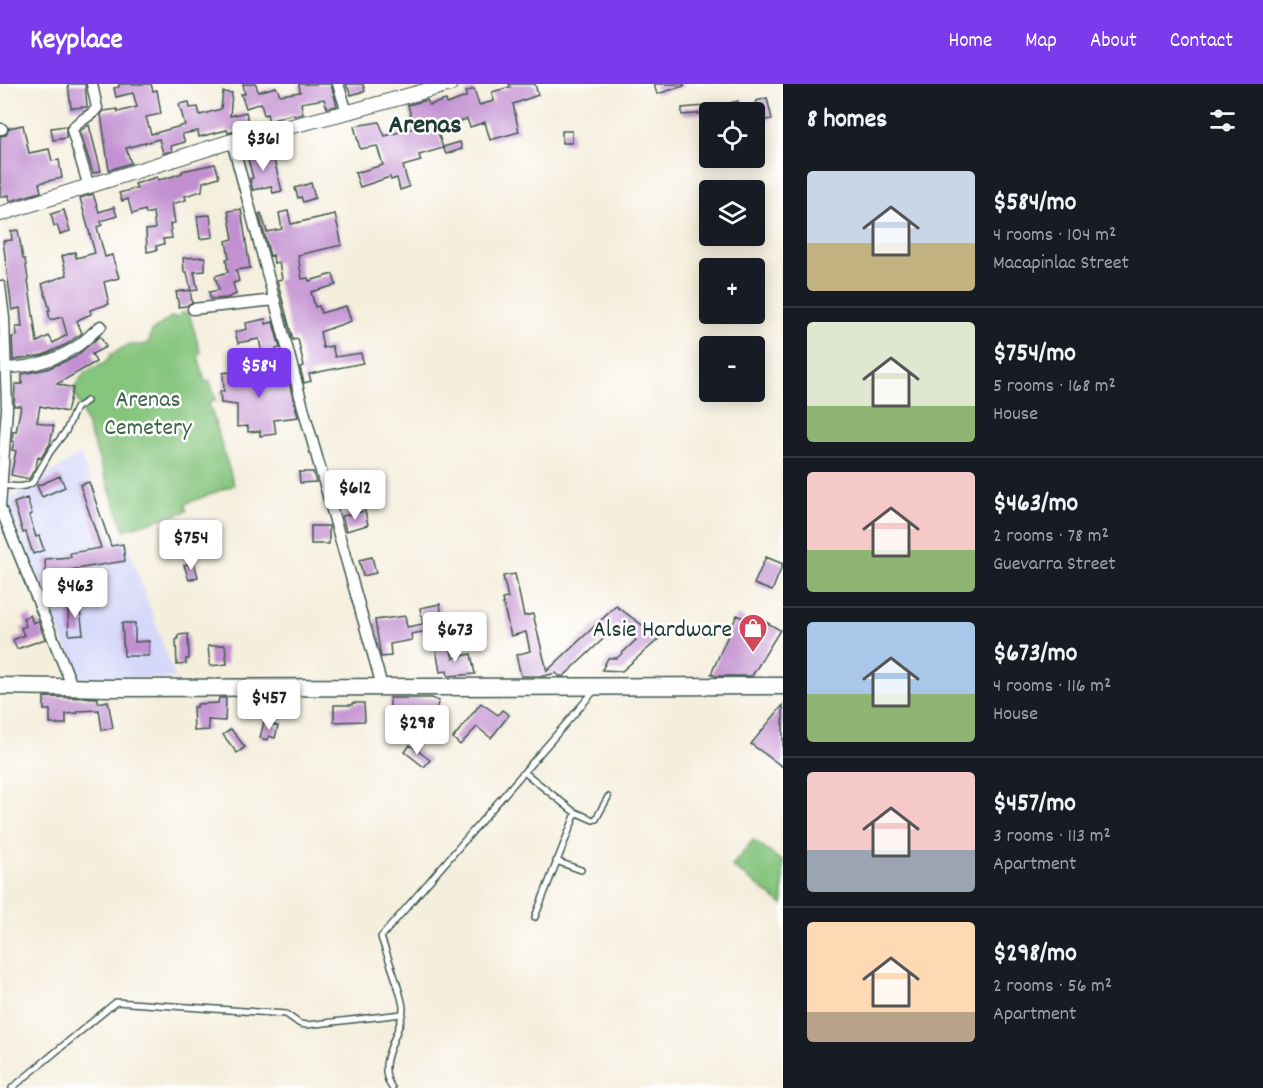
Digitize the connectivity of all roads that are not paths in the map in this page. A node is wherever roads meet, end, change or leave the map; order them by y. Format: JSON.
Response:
{"nodes":[{"id":1,"x":92,"y":84,"type":"edge"},
{"id":2,"x":338,"y":84,"type":"edge"},
{"id":3,"x":450,"y":84,"type":"edge"},
{"id":4,"x":347,"y":112,"type":"junction"},
{"id":5,"x":232,"y":141,"type":"junction"},
{"id":6,"x":89,"y":187,"type":"junction"},
{"id":7,"x":0,"y":214,"type":"edge"},
{"id":8,"x":0,"y":286,"type":"edge"},
{"id":9,"x":275,"y":300,"type":"junction"},
{"id":10,"x":193,"y":309,"type":"dead end"},
{"id":11,"x":101,"y":326,"type":"dead end"},
{"id":12,"x":6,"y":368,"type":"junction"},
{"id":13,"x":87,"y":401,"type":"dead end"},
{"id":14,"x":1,"y":469,"type":"edge"},
{"id":15,"x":1,"y":485,"type":"edge"},
{"id":16,"x":0,"y":686,"type":"edge"},
{"id":17,"x":382,"y":686,"type":"junction"},
{"id":18,"x":599,"y":686,"type":"junction"},
{"id":19,"x":783,"y":686,"type":"edge"},
{"id":20,"x":73,"y":688,"type":"junction"},
{"id":21,"x":524,"y":772,"type":"junction"},
{"id":22,"x":608,"y":798,"type":"dead end"},
{"id":23,"x":576,"y":813,"type":"junction"},
{"id":24,"x":556,"y":861,"type":"junction"},
{"id":25,"x":580,"y":870,"type":"dead end"},
{"id":26,"x":535,"y":917,"type":"dead end"},
{"id":27,"x":402,"y":1014,"type":"junction"},
{"id":28,"x":12,"y":1088,"type":"edge"},
{"id":29,"x":392,"y":1088,"type":"edge"}],
"edges":[{"from":1,"to":6,"type":"street"},
{"from":2,"to":4,"type":"street"},
{"from":3,"to":4,"type":"street"},
{"from":4,"to":5,"type":"street"},
{"from":5,"to":6,"type":"street"},
{"from":5,"to":9,"type":"street"},
{"from":6,"to":7,"type":"street"},
{"from":8,"to":12,"type":"street"},
{"from":9,"to":10,"type":"street"},
{"from":9,"to":17,"type":"street"},
{"from":11,"to":12,"type":"street"},
{"from":12,"to":14,"type":"street"},
{"from":13,"to":15,"type":"lane"},
{"from":14,"to":15,"type":"street"},
{"from":15,"to":20,"type":"street"},
{"from":16,"to":20,"type":"main road"},
{"from":17,"to":18,"type":"main road"},
{"from":17,"to":20,"type":"main road"},
{"from":18,"to":19,"type":"main road"},
{"from":18,"to":21,"type":"lane"},
{"from":21,"to":23,"type":"lane"},
{"from":21,"to":27,"type":"lane"},
{"from":22,"to":23,"type":"lane"},
{"from":23,"to":24,"type":"lane"},
{"from":24,"to":25,"type":"lane"},
{"from":24,"to":26,"type":"lane"},
{"from":27,"to":28,"type":"lane"},
{"from":27,"to":29,"type":"lane"}]}
